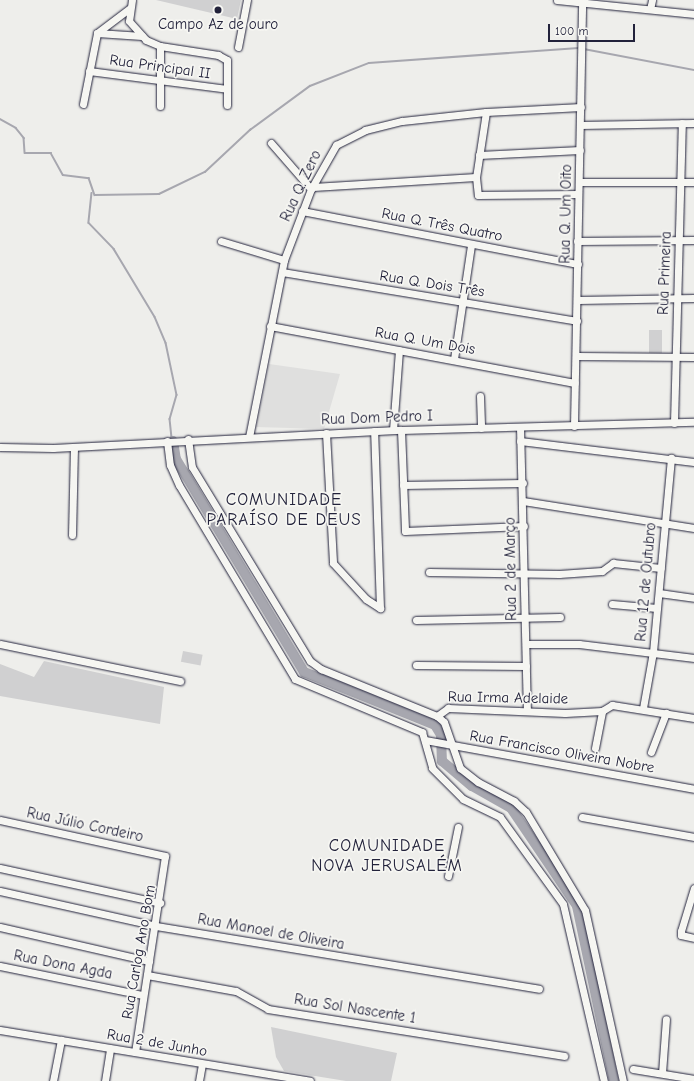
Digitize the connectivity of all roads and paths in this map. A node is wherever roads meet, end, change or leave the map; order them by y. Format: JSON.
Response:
{"nodes":[{"id":1,"x":132,"y":0,"type":"edge"},
{"id":2,"x":247,"y":0,"type":"edge"},
{"id":3,"x":557,"y":0,"type":"edge"},
{"id":4,"x":652,"y":0,"type":"edge"},
{"id":5,"x":582,"y":3,"type":"junction"},
{"id":6,"x":608,"y":3,"type":"edge"},
{"id":7,"x":130,"y":8,"type":"junction"},
{"id":8,"x":650,"y":9,"type":"junction"},
{"id":9,"x":694,"y":14,"type":"edge"},
{"id":10,"x":97,"y":33,"type":"junction"},
{"id":11,"x":142,"y":36,"type":"junction"},
{"id":12,"x":160,"y":46,"type":"junction"},
{"id":13,"x":238,"y":47,"type":"dead end"},
{"id":14,"x":89,"y":71,"type":"junction"},
{"id":15,"x":160,"y":82,"type":"junction"},
{"id":16,"x":227,"y":89,"type":"junction"},
{"id":17,"x":83,"y":104,"type":"dead end"},
{"id":18,"x":227,"y":105,"type":"dead end"},
{"id":19,"x":160,"y":106,"type":"dead end"},
{"id":20,"x":580,"y":108,"type":"junction"},
{"id":21,"x":486,"y":112,"type":"junction"},
{"id":22,"x":682,"y":123,"type":"junction"},
{"id":23,"x":694,"y":123,"type":"edge"},
{"id":24,"x":580,"y":125,"type":"junction"},
{"id":25,"x":271,"y":143,"type":"dead end"},
{"id":26,"x":580,"y":150,"type":"junction"},
{"id":27,"x":479,"y":155,"type":"junction"},
{"id":28,"x":476,"y":178,"type":"junction"},
{"id":29,"x":580,"y":182,"type":"junction"},
{"id":30,"x":680,"y":182,"type":"junction"},
{"id":31,"x":694,"y":182,"type":"edge"},
{"id":32,"x":312,"y":188,"type":"junction"},
{"id":33,"x":578,"y":194,"type":"junction"},
{"id":34,"x":302,"y":211,"type":"junction"},
{"id":35,"x":679,"y":240,"type":"junction"},
{"id":36,"x":694,"y":240,"type":"edge"},
{"id":37,"x":220,"y":241,"type":"dead end"},
{"id":38,"x":577,"y":241,"type":"junction"},
{"id":39,"x":471,"y":245,"type":"junction"},
{"id":40,"x":284,"y":260,"type":"junction"},
{"id":41,"x":578,"y":264,"type":"junction"},
{"id":42,"x":282,"y":272,"type":"junction"},
{"id":43,"x":677,"y":298,"type":"junction"},
{"id":44,"x":694,"y":298,"type":"edge"},
{"id":45,"x":578,"y":300,"type":"junction"},
{"id":46,"x":462,"y":302,"type":"junction"},
{"id":47,"x":577,"y":321,"type":"junction"},
{"id":48,"x":270,"y":326,"type":"junction"},
{"id":49,"x":398,"y":350,"type":"junction"},
{"id":50,"x":576,"y":356,"type":"junction"},
{"id":51,"x":675,"y":357,"type":"junction"},
{"id":52,"x":694,"y":357,"type":"edge"},
{"id":53,"x":454,"y":360,"type":"junction"},
{"id":54,"x":575,"y":383,"type":"junction"},
{"id":55,"x":480,"y":396,"type":"dead end"},
{"id":56,"x":694,"y":422,"type":"edge"},
{"id":57,"x":674,"y":423,"type":"junction"},
{"id":58,"x":574,"y":426,"type":"junction"},
{"id":59,"x":520,"y":427,"type":"junction"},
{"id":60,"x":481,"y":428,"type":"junction"},
{"id":61,"x":393,"y":430,"type":"junction"},
{"id":62,"x":401,"y":430,"type":"junction"},
{"id":63,"x":374,"y":431,"type":"junction"},
{"id":64,"x":326,"y":433,"type":"junction"},
{"id":65,"x":249,"y":437,"type":"junction"},
{"id":66,"x":185,"y":439,"type":"junction"},
{"id":67,"x":167,"y":441,"type":"junction"},
{"id":68,"x":520,"y":441,"type":"junction"},
{"id":69,"x":0,"y":447,"type":"edge"},
{"id":70,"x":74,"y":447,"type":"junction"},
{"id":71,"x":671,"y":458,"type":"junction"},
{"id":72,"x":694,"y":462,"type":"edge"},
{"id":73,"x":523,"y":483,"type":"junction"},
{"id":74,"x":403,"y":485,"type":"junction"},
{"id":75,"x":523,"y":501,"type":"junction"},
{"id":76,"x":665,"y":524,"type":"junction"},
{"id":77,"x":524,"y":526,"type":"junction"},
{"id":78,"x":694,"y":528,"type":"edge"},
{"id":79,"x":72,"y":535,"type":"dead end"},
{"id":80,"x":661,"y":568,"type":"junction"},
{"id":81,"x":429,"y":572,"type":"dead end"},
{"id":82,"x":523,"y":575,"type":"junction"},
{"id":83,"x":659,"y":593,"type":"junction"},
{"id":84,"x":694,"y":598,"type":"edge"},
{"id":85,"x":612,"y":604,"type":"dead end"},
{"id":86,"x":657,"y":608,"type":"junction"},
{"id":87,"x":560,"y":617,"type":"dead end"},
{"id":88,"x":525,"y":619,"type":"junction"},
{"id":89,"x":416,"y":620,"type":"dead end"},
{"id":90,"x":0,"y":644,"type":"edge"},
{"id":91,"x":526,"y":644,"type":"junction"},
{"id":92,"x":653,"y":652,"type":"junction"},
{"id":93,"x":694,"y":658,"type":"edge"},
{"id":94,"x":416,"y":665,"type":"dead end"},
{"id":95,"x":526,"y":666,"type":"junction"},
{"id":96,"x":180,"y":681,"type":"dead end"},
{"id":97,"x":643,"y":708,"type":"junction"},
{"id":98,"x":527,"y":710,"type":"junction"},
{"id":99,"x":602,"y":711,"type":"junction"},
{"id":100,"x":666,"y":712,"type":"junction"},
{"id":101,"x":437,"y":716,"type":"junction"},
{"id":102,"x":694,"y":718,"type":"edge"},
{"id":103,"x":425,"y":740,"type":"dead end"},
{"id":104,"x":448,"y":744,"type":"junction"},
{"id":105,"x":595,"y":748,"type":"dead end"},
{"id":106,"x":651,"y":752,"type":"dead end"},
{"id":107,"x":694,"y":789,"type":"edge"},
{"id":108,"x":582,"y":817,"type":"dead end"},
{"id":109,"x":0,"y":820,"type":"edge"},
{"id":110,"x":458,"y":826,"type":"dead end"},
{"id":111,"x":694,"y":837,"type":"edge"},
{"id":112,"x":164,"y":856,"type":"joint"},
{"id":113,"x":0,"y":868,"type":"edge"},
{"id":114,"x":448,"y":876,"type":"dead end"},
{"id":115,"x":694,"y":888,"type":"edge"},
{"id":116,"x":0,"y":891,"type":"edge"},
{"id":117,"x":160,"y":903,"type":"junction"},
{"id":118,"x":156,"y":926,"type":"junction"},
{"id":119,"x":0,"y":927,"type":"edge"},
{"id":120,"x":694,"y":938,"type":"edge"},
{"id":121,"x":150,"y":961,"type":"junction"},
{"id":122,"x":0,"y":966,"type":"edge"},
{"id":123,"x":147,"y":975,"type":"junction"},
{"id":124,"x":539,"y":989,"type":"dead end"},
{"id":125,"x":143,"y":995,"type":"junction"},
{"id":126,"x":666,"y":1019,"type":"dead end"},
{"id":127,"x":0,"y":1030,"type":"edge"},
{"id":128,"x":61,"y":1040,"type":"junction"},
{"id":129,"x":110,"y":1048,"type":"junction"},
{"id":130,"x":135,"y":1052,"type":"junction"},
{"id":131,"x":564,"y":1056,"type":"dead end"},
{"id":132,"x":202,"y":1064,"type":"junction"},
{"id":133,"x":633,"y":1069,"type":"dead end"},
{"id":134,"x":259,"y":1073,"type":"junction"},
{"id":135,"x":662,"y":1073,"type":"junction"},
{"id":136,"x":285,"y":1079,"type":"edge"},
{"id":137,"x":694,"y":1079,"type":"edge"},
{"id":138,"x":53,"y":1081,"type":"edge"},
{"id":139,"x":105,"y":1081,"type":"edge"},
{"id":140,"x":199,"y":1081,"type":"edge"},
{"id":141,"x":257,"y":1081,"type":"edge"},
{"id":142,"x":310,"y":1081,"type":"edge"},
{"id":143,"x":604,"y":1081,"type":"edge"},
{"id":144,"x":623,"y":1081,"type":"edge"}],
"edges":[{"from":1,"to":7,"type":"street"},
{"from":2,"to":13,"type":"street"},
{"from":3,"to":5,"type":"street"},
{"from":4,"to":8,"type":"street"},
{"from":5,"to":6,"type":"street"},
{"from":5,"to":20,"type":"street","name":"Rua Q. Um Oito"},
{"from":6,"to":8,"type":"street"},
{"from":7,"to":10,"type":"street"},
{"from":7,"to":11,"type":"street"},
{"from":8,"to":9,"type":"street"},
{"from":10,"to":11,"type":"street"},
{"from":10,"to":14,"type":"street"},
{"from":11,"to":12,"type":"street"},
{"from":12,"to":15,"type":"street"},
{"from":12,"to":16,"type":"street"},
{"from":14,"to":15,"type":"street","name":"Rua Principal II"},
{"from":14,"to":17,"type":"street"},
{"from":15,"to":16,"type":"street","name":"Rua Principal II"},
{"from":15,"to":19,"type":"street"},
{"from":16,"to":18,"type":"street"},
{"from":20,"to":21,"type":"street","name":"Rua Q. Zero"},
{"from":20,"to":24,"type":"street","name":"Rua Q. Um Oito"},
{"from":21,"to":27,"type":"street"},
{"from":21,"to":32,"type":"street","name":"Rua Q. Zero"},
{"from":22,"to":23,"type":"street"},
{"from":22,"to":24,"type":"street"},
{"from":22,"to":30,"type":"street","name":"Rua Primeira"},
{"from":24,"to":26,"type":"street","name":"Rua Q. Um Oito"},
{"from":25,"to":32,"type":"street"},
{"from":26,"to":27,"type":"street"},
{"from":26,"to":29,"type":"street","name":"Rua Q. Um Oito"},
{"from":27,"to":28,"type":"street"},
{"from":28,"to":32,"type":"street"},
{"from":28,"to":33,"type":"street"},
{"from":29,"to":30,"type":"street"},
{"from":29,"to":33,"type":"street","name":"Rua Q. Um Oito"},
{"from":30,"to":31,"type":"street"},
{"from":30,"to":35,"type":"street","name":"Rua Primeira"},
{"from":32,"to":34,"type":"street","name":"Rua Q. Zero"},
{"from":33,"to":38,"type":"street","name":"Rua Q. Um Oito"},
{"from":34,"to":39,"type":"street","name":"Rua Q. Três Quatro"},
{"from":34,"to":40,"type":"street","name":"Rua Q. Zero"},
{"from":35,"to":36,"type":"street"},
{"from":35,"to":38,"type":"street"},
{"from":35,"to":43,"type":"street","name":"Rua Primeira"},
{"from":37,"to":40,"type":"street"},
{"from":38,"to":41,"type":"street","name":"Rua Q. Um Oito"},
{"from":39,"to":41,"type":"street","name":"Rua Q. Três Quatro"},
{"from":39,"to":46,"type":"street"},
{"from":40,"to":42,"type":"street","name":"Rua Q. Zero"},
{"from":41,"to":45,"type":"street","name":"Rua Q. Um Oito"},
{"from":42,"to":46,"type":"street","name":"Rua Q. Dois Três"},
{"from":42,"to":48,"type":"street","name":"Rua Q. Zero"},
{"from":43,"to":44,"type":"street"},
{"from":43,"to":45,"type":"street"},
{"from":43,"to":51,"type":"street","name":"Rua Primeira"},
{"from":45,"to":47,"type":"street","name":"Rua Q. Um Oito"},
{"from":46,"to":47,"type":"street","name":"Rua Q. Dois Três"},
{"from":46,"to":53,"type":"street"},
{"from":47,"to":50,"type":"street","name":"Rua Q. Um Oito"},
{"from":48,"to":49,"type":"street","name":"Rua Q. Um Dois"},
{"from":48,"to":65,"type":"street","name":"Rua Q. Zero"},
{"from":49,"to":53,"type":"street","name":"Rua Q. Um Dois"},
{"from":49,"to":61,"type":"street"},
{"from":50,"to":51,"type":"street"},
{"from":50,"to":54,"type":"street","name":"Rua Q. Um Oito"},
{"from":51,"to":52,"type":"street"},
{"from":51,"to":57,"type":"street","name":"Rua Primeira"},
{"from":53,"to":54,"type":"street","name":"Rua Q. Um Dois"},
{"from":54,"to":58,"type":"street","name":"Rua Q. Um Oito"},
{"from":55,"to":60,"type":"street"},
{"from":56,"to":57,"type":"street","name":"Rua Dom Pedro I"},
{"from":57,"to":58,"type":"street","name":"Rua Dom Pedro I"},
{"from":58,"to":59,"type":"street","name":"Rua Dom Pedro I"},
{"from":59,"to":60,"type":"street","name":"Rua Dom Pedro I"},
{"from":59,"to":68,"type":"street","name":"Rua 2 de Março"},
{"from":60,"to":62,"type":"street","name":"Rua Dom Pedro I"},
{"from":61,"to":62,"type":"street","name":"Rua Dom Pedro I"},
{"from":61,"to":63,"type":"street","name":"Rua Dom Pedro I"},
{"from":62,"to":74,"type":"street"},
{"from":63,"to":64,"type":"street","name":"Rua Dom Pedro I"},
{"from":63,"to":64,"type":"street"},
{"from":64,"to":65,"type":"street","name":"Rua Dom Pedro I"},
{"from":65,"to":66,"type":"street","name":"Rua Dom Pedro I"},
{"from":66,"to":67,"type":"street","name":"Rua Dom Pedro I"},
{"from":66,"to":101,"type":"street"},
{"from":67,"to":70,"type":"street","name":"Rua Dom Pedro I"},
{"from":67,"to":143,"type":"street"},
{"from":68,"to":71,"type":"street"},
{"from":68,"to":73,"type":"street","name":"Rua 2 de Março"},
{"from":69,"to":70,"type":"street","name":"Rua Dom Pedro I"},
{"from":70,"to":79,"type":"street"},
{"from":71,"to":72,"type":"street"},
{"from":71,"to":76,"type":"street","name":"Rua 12 de Outubro"},
{"from":73,"to":74,"type":"street"},
{"from":73,"to":75,"type":"street","name":"Rua 2 de Março"},
{"from":74,"to":77,"type":"street"},
{"from":75,"to":76,"type":"street"},
{"from":75,"to":77,"type":"street","name":"Rua 2 de Março"},
{"from":76,"to":78,"type":"street"},
{"from":76,"to":80,"type":"street","name":"Rua 12 de Outubro"},
{"from":77,"to":82,"type":"street","name":"Rua 2 de Março"},
{"from":80,"to":82,"type":"street"},
{"from":80,"to":83,"type":"street","name":"Rua 12 de Outubro"},
{"from":81,"to":82,"type":"street"},
{"from":82,"to":88,"type":"street","name":"Rua 2 de Março"},
{"from":83,"to":84,"type":"street"},
{"from":83,"to":86,"type":"street","name":"Rua 12 de Outubro"},
{"from":85,"to":86,"type":"street"},
{"from":86,"to":92,"type":"street","name":"Rua 12 de Outubro"},
{"from":87,"to":88,"type":"street"},
{"from":88,"to":89,"type":"street"},
{"from":88,"to":91,"type":"street","name":"Rua 2 de Março"},
{"from":90,"to":96,"type":"street"},
{"from":91,"to":92,"type":"street"},
{"from":91,"to":95,"type":"street","name":"Rua 2 de Março"},
{"from":92,"to":93,"type":"street"},
{"from":92,"to":97,"type":"street","name":"Rua 12 de Outubro"},
{"from":94,"to":95,"type":"street"},
{"from":95,"to":98,"type":"street","name":"Rua 2 de Março"},
{"from":97,"to":99,"type":"street","name":"Rua Irma Adelaide"},
{"from":97,"to":100,"type":"street","name":"Rua Irma Adelaide"},
{"from":98,"to":99,"type":"street","name":"Rua Irma Adelaide"},
{"from":98,"to":101,"type":"street","name":"Rua Irma Adelaide"},
{"from":99,"to":105,"type":"street"},
{"from":100,"to":102,"type":"street","name":"Rua Irma Adelaide"},
{"from":100,"to":106,"type":"street"},
{"from":101,"to":104,"type":"street"},
{"from":103,"to":104,"type":"street","name":"Rua Francisco Oliveira Nobre"},
{"from":104,"to":107,"type":"street","name":"Rua Francisco Oliveira Nobre"},
{"from":104,"to":144,"type":"street"},
{"from":108,"to":111,"type":"street"},
{"from":109,"to":112,"type":"street","name":"Rua Júlio Cordeiro"},
{"from":110,"to":114,"type":"street"},
{"from":112,"to":117,"type":"street","name":"Rua Carlog Ano Bom"},
{"from":113,"to":117,"type":"street"},
{"from":115,"to":120,"type":"street"},
{"from":116,"to":118,"type":"street","name":"Rua Manoel de Oliveira"},
{"from":117,"to":118,"type":"street","name":"Rua Carlog Ano Bom"},
{"from":118,"to":121,"type":"street","name":"Rua Carlog Ano Bom"},
{"from":118,"to":124,"type":"street","name":"Rua Manoel de Oliveira"},
{"from":119,"to":121,"type":"street"},
{"from":121,"to":123,"type":"street","name":"Rua Carlog Ano Bom"},
{"from":122,"to":125,"type":"street","name":"Rua Dona Agda"},
{"from":123,"to":125,"type":"street","name":"Rua Carlog Ano Bom"},
{"from":123,"to":131,"type":"street","name":"Rua Sol Nascente 1"},
{"from":125,"to":130,"type":"street","name":"Rua Carlog Ano Bom"},
{"from":126,"to":135,"type":"street"},
{"from":127,"to":128,"type":"street","name":"Rua 2 de Junho"},
{"from":128,"to":129,"type":"street","name":"Rua 2 de Junho"},
{"from":128,"to":138,"type":"street"},
{"from":129,"to":130,"type":"street","name":"Rua 2 de Junho"},
{"from":129,"to":139,"type":"street"},
{"from":130,"to":132,"type":"street","name":"Rua 2 de Junho"},
{"from":132,"to":134,"type":"street","name":"Rua 2 de Junho"},
{"from":132,"to":140,"type":"street"},
{"from":133,"to":135,"type":"street"},
{"from":134,"to":136,"type":"street","name":"Rua 2 de Junho"},
{"from":134,"to":141,"type":"street"},
{"from":135,"to":137,"type":"street"},
{"from":136,"to":142,"type":"street","name":"Rua 2 de Junho"}]}
